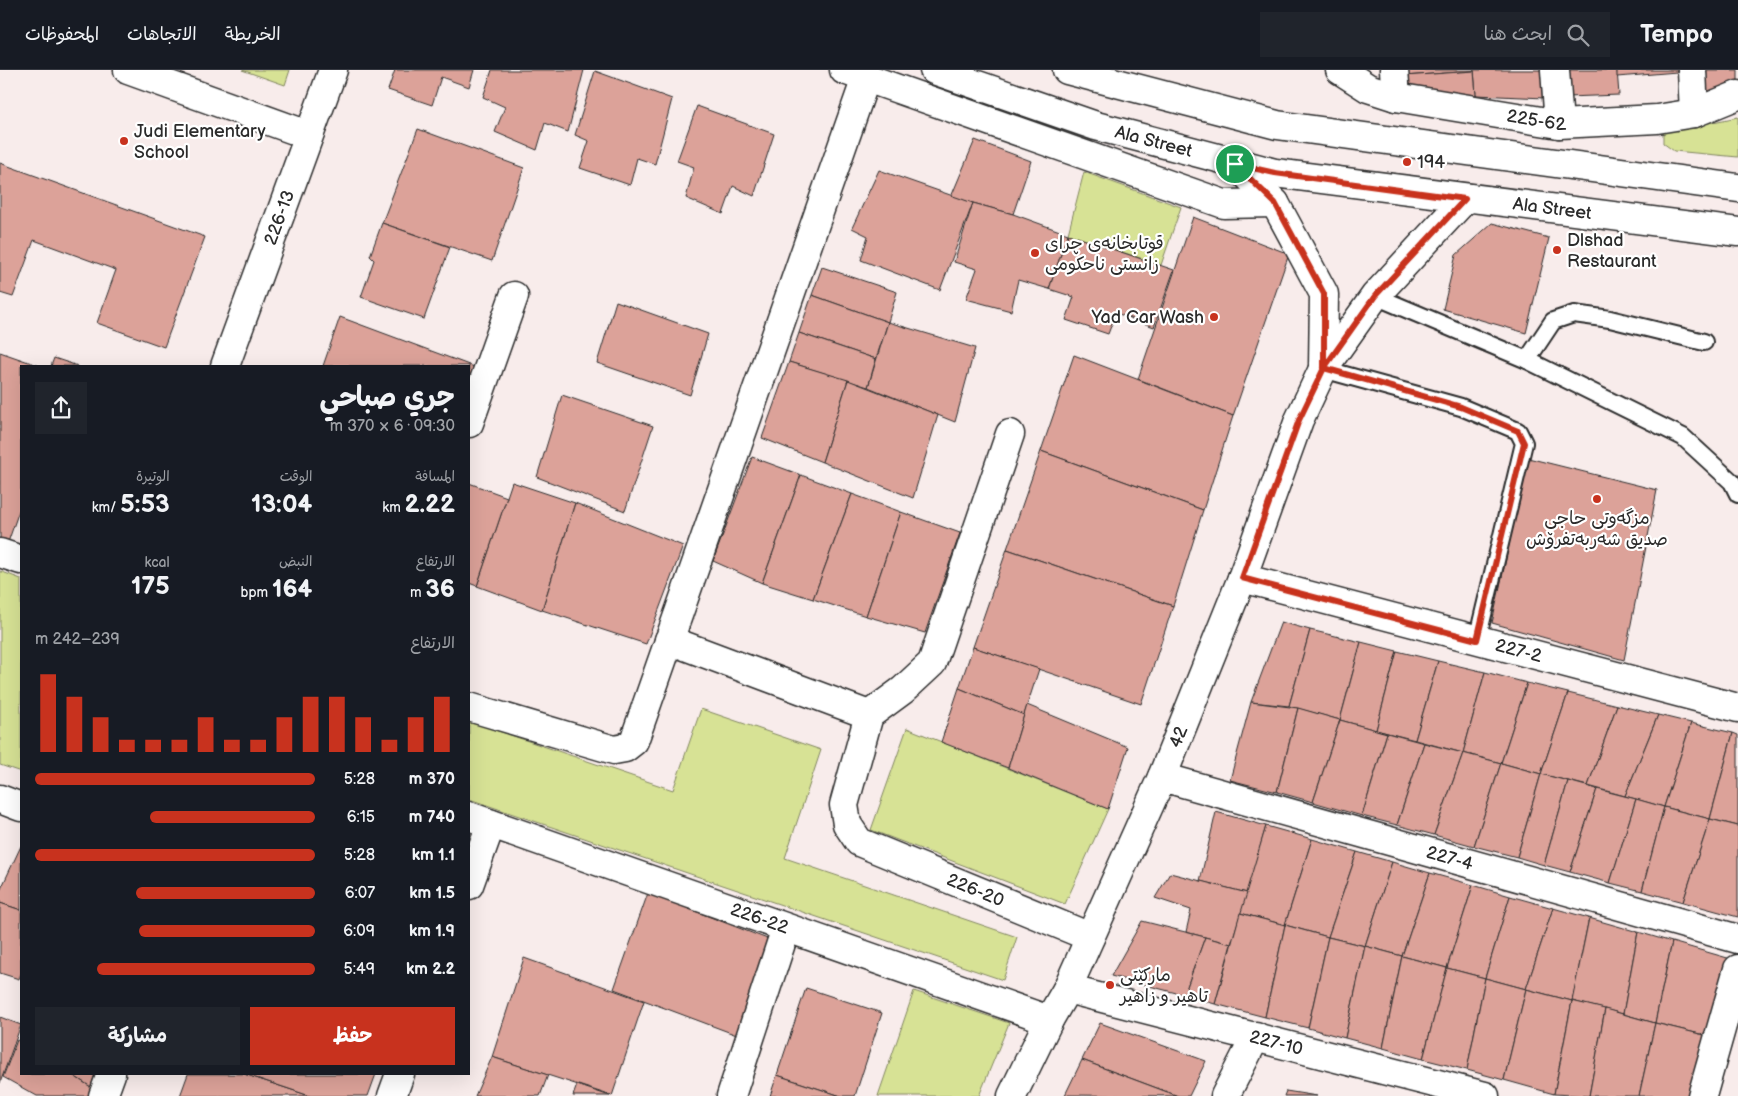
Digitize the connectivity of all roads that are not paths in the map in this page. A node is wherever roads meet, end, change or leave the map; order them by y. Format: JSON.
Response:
{"nodes":[{"id":1,"x":128,"y":70,"type":"edge"},
{"id":2,"x":333,"y":70,"type":"edge"},
{"id":3,"x":934,"y":70,"type":"edge"},
{"id":4,"x":1067,"y":70,"type":"edge"},
{"id":5,"x":1340,"y":70,"type":"edge"},
{"id":6,"x":1394,"y":70,"type":"edge"},
{"id":7,"x":1556,"y":70,"type":"edge"},
{"id":8,"x":1692,"y":70,"type":"edge"},
{"id":9,"x":855,"y":74,"type":"edge"},
{"id":10,"x":1738,"y":96,"type":"edge"},
{"id":11,"x":1396,"y":97,"type":"junction"},
{"id":12,"x":1694,"y":113,"type":"junction"},
{"id":13,"x":1559,"y":124,"type":"junction"},
{"id":14,"x":308,"y":136,"type":"junction"},
{"id":15,"x":1235,"y":164,"type":"junction"},
{"id":16,"x":1738,"y":188,"type":"edge"},
{"id":17,"x":1465,"y":199,"type":"junction"},
{"id":18,"x":1275,"y":203,"type":"junction"},
{"id":19,"x":1738,"y":232,"type":"edge"},
{"id":20,"x":514,"y":296,"type":"dead end"},
{"id":21,"x":1375,"y":296,"type":"junction"},
{"id":22,"x":1704,"y":342,"type":"dead end"},
{"id":23,"x":1527,"y":360,"type":"junction"},
{"id":24,"x":225,"y":365,"type":"edge"},
{"id":25,"x":1324,"y":368,"type":"junction"},
{"id":26,"x":470,"y":420,"type":"edge"},
{"id":27,"x":1010,"y":434,"type":"dead end"},
{"id":28,"x":1736,"y":487,"type":"edge"},
{"id":29,"x":0,"y":552,"type":"edge"},
{"id":30,"x":20,"y":560,"type":"edge"},
{"id":31,"x":1242,"y":578,"type":"junction"},
{"id":32,"x":669,"y":640,"type":"junction"},
{"id":33,"x":1477,"y":640,"type":"junction"},
{"id":34,"x":470,"y":707,"type":"edge"},
{"id":35,"x":1738,"y":708,"type":"edge"},
{"id":36,"x":869,"y":716,"type":"junction"},
{"id":37,"x":1162,"y":777,"type":"junction"},
{"id":38,"x":0,"y":799,"type":"edge"},
{"id":39,"x":20,"y":807,"type":"edge"},
{"id":40,"x":480,"y":820,"type":"edge"},
{"id":41,"x":470,"y":879,"type":"edge"},
{"id":42,"x":786,"y":928,"type":"junction"},
{"id":43,"x":1090,"y":937,"type":"junction"},
{"id":44,"x":1738,"y":939,"type":"edge"},
{"id":45,"x":1738,"y":969,"type":"edge"},
{"id":46,"x":1067,"y":989,"type":"junction"},
{"id":47,"x":1049,"y":1020,"type":"junction"},
{"id":48,"x":1256,"y":1036,"type":"junction"},
{"id":49,"x":111,"y":1075,"type":"edge"},
{"id":50,"x":400,"y":1075,"type":"edge"},
{"id":51,"x":1443,"y":1091,"type":"edge"},
{"id":52,"x":103,"y":1096,"type":"edge"},
{"id":53,"x":392,"y":1096,"type":"edge"},
{"id":54,"x":731,"y":1096,"type":"edge"},
{"id":55,"x":1012,"y":1096,"type":"edge"},
{"id":56,"x":1225,"y":1096,"type":"edge"},
{"id":57,"x":1485,"y":1096,"type":"edge"},
{"id":58,"x":1702,"y":1096,"type":"edge"}],
"edges":[{"from":1,"to":14,"type":"street"},
{"from":2,"to":14,"type":"street","name":"226-13"},
{"from":3,"to":15,"type":"street","name":"Ala Street"},
{"from":4,"to":16,"type":"street"},
{"from":5,"to":11,"type":"street","name":"225-62"},
{"from":6,"to":11,"type":"street"},
{"from":7,"to":13,"type":"street"},
{"from":8,"to":12,"type":"street"},
{"from":9,"to":18,"type":"street"},
{"from":9,"to":32,"type":"street"},
{"from":10,"to":12,"type":"street","name":"225-62"},
{"from":11,"to":13,"type":"street","name":"225-62"},
{"from":12,"to":13,"type":"street","name":"225-62"},
{"from":14,"to":24,"type":"street","name":"226-13"},
{"from":15,"to":17,"type":"street","name":"Ala Street"},
{"from":15,"to":18,"type":"street"},
{"from":17,"to":19,"type":"street","name":"Ala Street"},
{"from":17,"to":21,"type":"street","name":"42"},
{"from":18,"to":25,"type":"street"},
{"from":20,"to":26,"type":"street"},
{"from":21,"to":23,"type":"lane"},
{"from":21,"to":25,"type":"street","name":"42"},
{"from":22,"to":23,"type":"lane"},
{"from":23,"to":28,"type":"lane"},
{"from":25,"to":31,"type":"street","name":"42"},
{"from":25,"to":33,"type":"lane"},
{"from":27,"to":36,"type":"street"},
{"from":29,"to":30,"type":"street"},
{"from":31,"to":33,"type":"street","name":"227-2"},
{"from":31,"to":37,"type":"street","name":"42"},
{"from":32,"to":34,"type":"street"},
{"from":32,"to":36,"type":"street"},
{"from":33,"to":35,"type":"street","name":"227-2"},
{"from":36,"to":43,"type":"street","name":"226-20"},
{"from":37,"to":43,"type":"street","name":"42"},
{"from":37,"to":44,"type":"street","name":"227-4"},
{"from":38,"to":39,"type":"street"},
{"from":40,"to":41,"type":"street"},
{"from":40,"to":42,"type":"street","name":"226-22"},
{"from":42,"to":47,"type":"street","name":"226-22"},
{"from":42,"to":54,"type":"street"},
{"from":43,"to":46,"type":"street","name":"42"},
{"from":45,"to":58,"type":"street"},
{"from":46,"to":47,"type":"street","name":"42"},
{"from":46,"to":48,"type":"street","name":"227-10"},
{"from":47,"to":55,"type":"street","name":"42"},
{"from":48,"to":51,"type":"street","name":"227-10"},
{"from":48,"to":56,"type":"street"},
{"from":49,"to":52,"type":"street"},
{"from":50,"to":53,"type":"street"},
{"from":51,"to":57,"type":"street","name":"227-10"}]}
